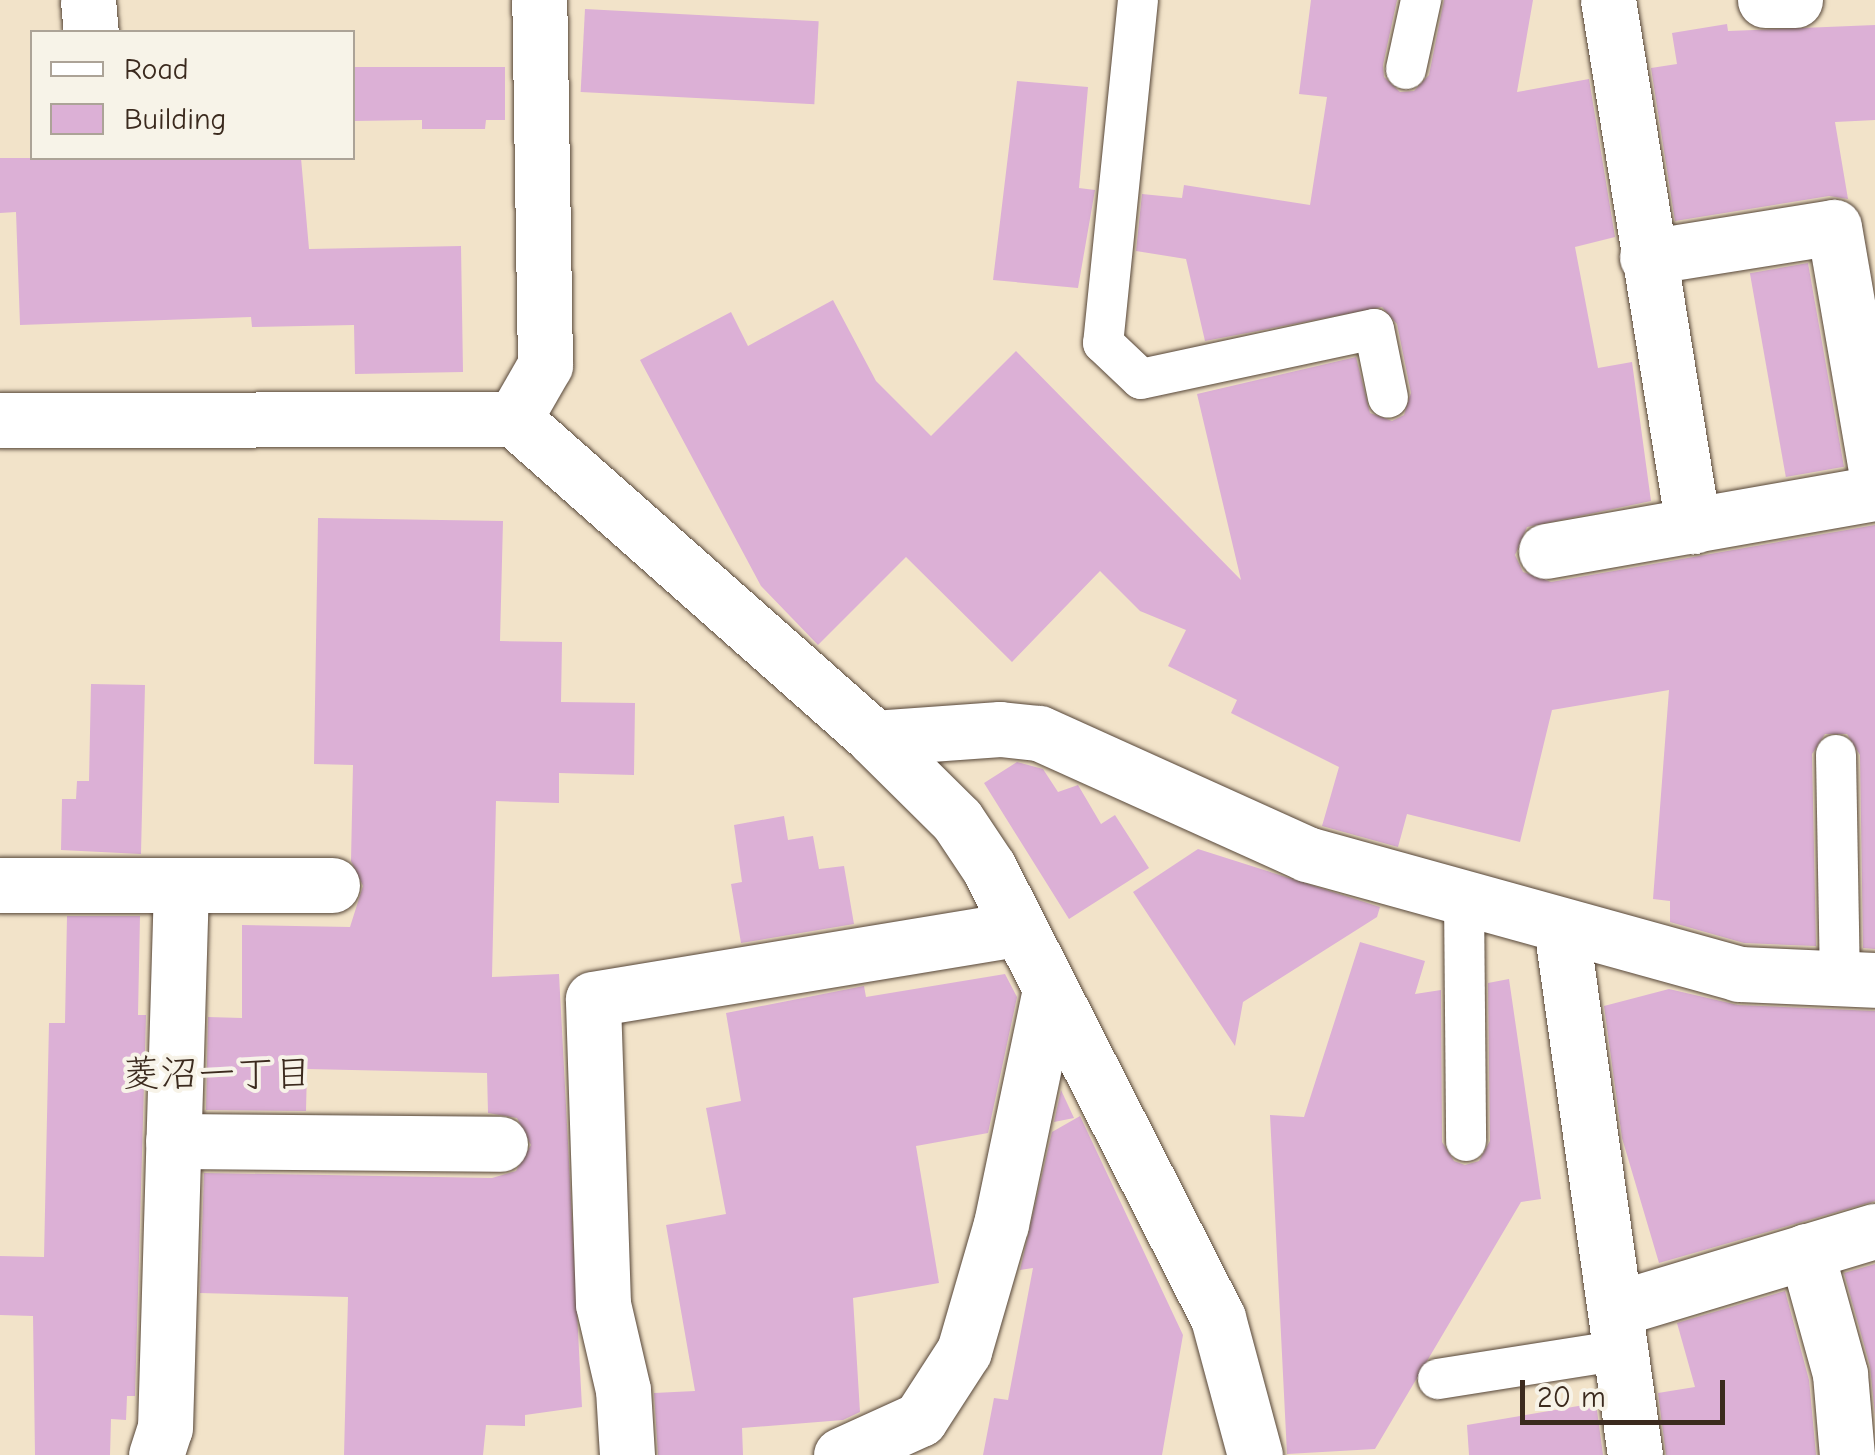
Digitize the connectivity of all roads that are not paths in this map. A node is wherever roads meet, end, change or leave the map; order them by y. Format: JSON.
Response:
{"nodes":[{"id":1,"x":88,"y":0,"type":"edge"},
{"id":2,"x":539,"y":0,"type":"edge"},
{"id":3,"x":1138,"y":0,"type":"edge"},
{"id":4,"x":1421,"y":0,"type":"edge"},
{"id":5,"x":1608,"y":0,"type":"edge"},
{"id":6,"x":1765,"y":0,"type":"edge"},
{"id":7,"x":1794,"y":0,"type":"edge"},
{"id":8,"x":91,"y":30,"type":"edge"},
{"id":9,"x":1406,"y":69,"type":"dead end"},
{"id":10,"x":1647,"y":257,"type":"junction"},
{"id":11,"x":1388,"y":398,"type":"dead end"},
{"id":12,"x":514,"y":419,"type":"junction"},
{"id":13,"x":0,"y":420,"type":"edge"},
{"id":14,"x":1875,"y":466,"type":"edge"},
{"id":15,"x":1875,"y":493,"type":"edge"},
{"id":16,"x":1692,"y":526,"type":"junction"},
{"id":17,"x":1546,"y":551,"type":"dead end"},
{"id":18,"x":874,"y":738,"type":"junction"},
{"id":19,"x":1836,"y":755,"type":"dead end"},
{"id":20,"x":0,"y":885,"type":"edge"},
{"id":21,"x":332,"y":885,"type":"dead end"},
{"id":22,"x":181,"y":886,"type":"junction"},
{"id":23,"x":1464,"y":897,"type":"junction"},
{"id":24,"x":1562,"y":926,"type":"junction"},
{"id":25,"x":1017,"y":929,"type":"junction"},
{"id":26,"x":1858,"y":981,"type":"edge"},
{"id":27,"x":1049,"y":996,"type":"junction"},
{"id":28,"x":1466,"y":1140,"type":"dead end"},
{"id":29,"x":173,"y":1141,"type":"junction"},
{"id":30,"x":500,"y":1144,"type":"dead end"},
{"id":31,"x":1875,"y":1231,"type":"edge"},
{"id":32,"x":1806,"y":1252,"type":"junction"},
{"id":33,"x":1618,"y":1329,"type":"junction"},
{"id":34,"x":1438,"y":1380,"type":"dead end"},
{"id":35,"x":156,"y":1455,"type":"edge"},
{"id":36,"x":627,"y":1455,"type":"edge"},
{"id":37,"x":841,"y":1455,"type":"edge"},
{"id":38,"x":1255,"y":1455,"type":"edge"},
{"id":39,"x":1636,"y":1455,"type":"edge"},
{"id":40,"x":1848,"y":1455,"type":"edge"}],
"edges":[{"from":1,"to":8,"type":"street"},
{"from":2,"to":12,"type":"street"},
{"from":3,"to":11,"type":"lane"},
{"from":4,"to":9,"type":"lane"},
{"from":5,"to":10,"type":"street"},
{"from":6,"to":7,"type":"street"},
{"from":10,"to":14,"type":"street"},
{"from":10,"to":16,"type":"street"},
{"from":12,"to":13,"type":"street"},
{"from":12,"to":18,"type":"street"},
{"from":15,"to":16,"type":"street"},
{"from":16,"to":17,"type":"street"},
{"from":18,"to":23,"type":"street"},
{"from":18,"to":25,"type":"street"},
{"from":19,"to":26,"type":"lane"},
{"from":20,"to":22,"type":"street"},
{"from":21,"to":22,"type":"street"},
{"from":22,"to":29,"type":"street"},
{"from":23,"to":24,"type":"street"},
{"from":23,"to":28,"type":"lane"},
{"from":24,"to":26,"type":"street"},
{"from":24,"to":33,"type":"street"},
{"from":25,"to":27,"type":"street"},
{"from":25,"to":36,"type":"street"},
{"from":27,"to":37,"type":"street"},
{"from":27,"to":38,"type":"street"},
{"from":29,"to":30,"type":"street"},
{"from":29,"to":35,"type":"street"},
{"from":31,"to":32,"type":"street"},
{"from":32,"to":33,"type":"street"},
{"from":32,"to":40,"type":"street"},
{"from":33,"to":34,"type":"lane"},
{"from":33,"to":39,"type":"street"}]}
